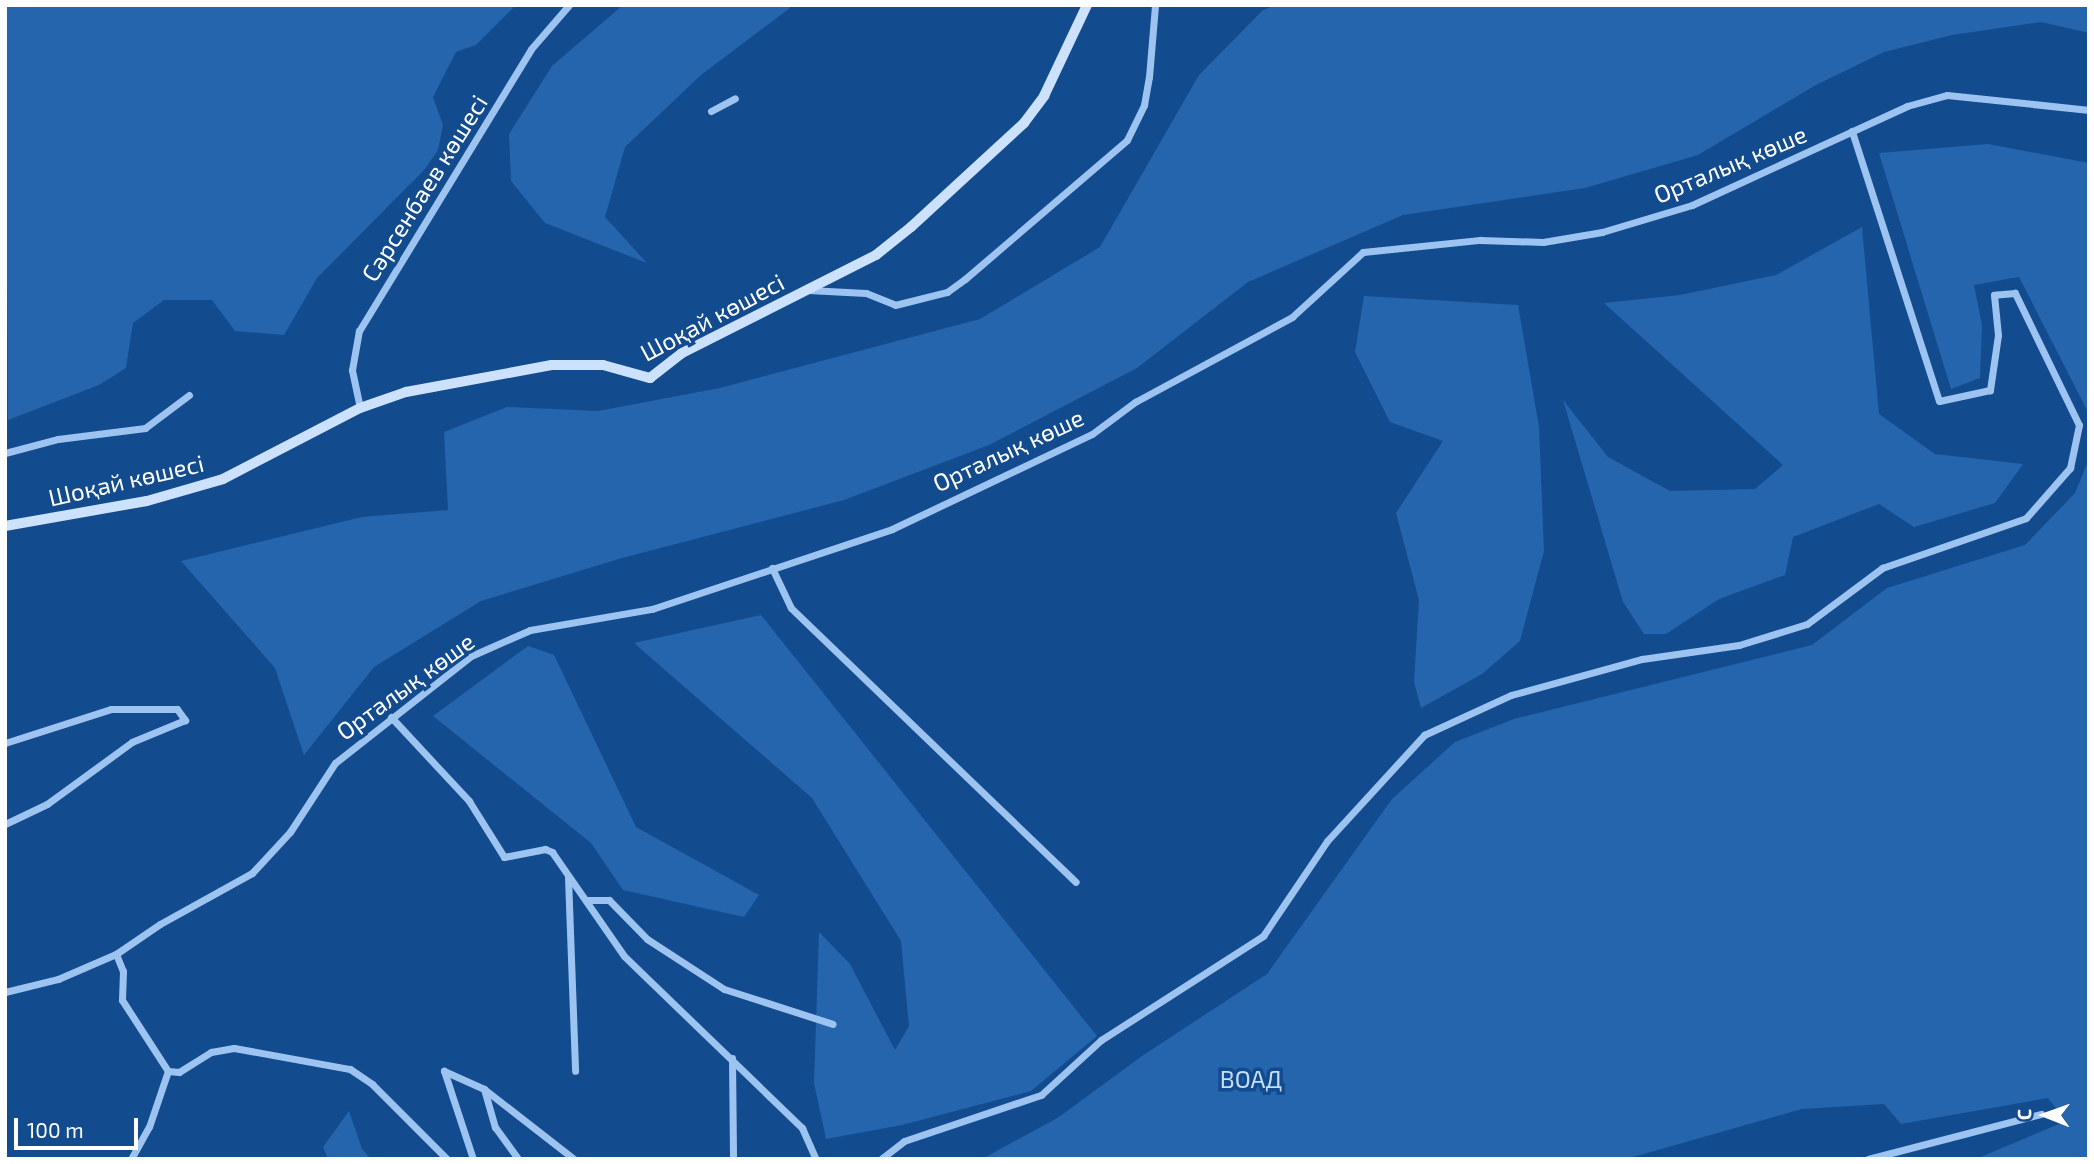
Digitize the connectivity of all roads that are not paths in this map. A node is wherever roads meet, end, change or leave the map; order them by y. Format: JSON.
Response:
{"nodes":[{"id":1,"x":569,"y":5,"type":"edge"},
{"id":2,"x":1087,"y":5,"type":"edge"},
{"id":3,"x":1155,"y":5,"type":"edge"},
{"id":4,"x":735,"y":97,"type":"dead end"},
{"id":5,"x":2089,"y":110,"type":"edge"},
{"id":6,"x":711,"y":111,"type":"dead end"},
{"id":7,"x":1852,"y":131,"type":"junction"},
{"id":8,"x":808,"y":290,"type":"junction"},
{"id":9,"x":189,"y":395,"type":"dead end"},
{"id":10,"x":360,"y":408,"type":"junction"},
{"id":11,"x":5,"y":453,"type":"edge"},
{"id":12,"x":5,"y":526,"type":"edge"},
{"id":13,"x":772,"y":568,"type":"junction"},
{"id":14,"x":391,"y":718,"type":"junction"},
{"id":15,"x":5,"y":743,"type":"edge"},
{"id":16,"x":5,"y":824,"type":"edge"},
{"id":17,"x":568,"y":875,"type":"junction"},
{"id":18,"x":1076,"y":882,"type":"dead end"},
{"id":19,"x":586,"y":900,"type":"junction"},
{"id":20,"x":116,"y":954,"type":"junction"},
{"id":21,"x":5,"y":992,"type":"edge"},
{"id":22,"x":833,"y":1024,"type":"dead end"},
{"id":23,"x":732,"y":1057,"type":"junction"},
{"id":24,"x":168,"y":1071,"type":"junction"},
{"id":25,"x":575,"y":1072,"type":"dead end"},
{"id":26,"x":485,"y":1089,"type":"junction"},
{"id":27,"x":2041,"y":1114,"type":"dead end"},
{"id":28,"x":131,"y":1159,"type":"edge"},
{"id":29,"x":447,"y":1159,"type":"edge"},
{"id":30,"x":473,"y":1159,"type":"edge"},
{"id":31,"x":518,"y":1159,"type":"edge"},
{"id":32,"x":574,"y":1159,"type":"edge"},
{"id":33,"x":733,"y":1159,"type":"edge"},
{"id":34,"x":816,"y":1159,"type":"edge"},
{"id":35,"x":881,"y":1159,"type":"edge"},
{"id":36,"x":1868,"y":1159,"type":"edge"}],
"edges":[{"from":1,"to":10,"type":"street","name":"Сәрсенбаев көшесі"},
{"from":2,"to":8,"type":"street","name":"Шоқай көшесі"},
{"from":3,"to":8,"type":"street"},
{"from":4,"to":6,"type":"street"},
{"from":5,"to":7,"type":"street","name":"Орталық көше"},
{"from":7,"to":13,"type":"street","name":"Орталық көше"},
{"from":7,"to":35,"type":"street"},
{"from":8,"to":10,"type":"street","name":"Шоқай көшесі"},
{"from":9,"to":11,"type":"street"},
{"from":10,"to":12,"type":"street","name":"Шоқай көшесі"},
{"from":13,"to":14,"type":"street","name":"Орталық көше"},
{"from":13,"to":18,"type":"street"},
{"from":14,"to":17,"type":"street"},
{"from":14,"to":20,"type":"street","name":"Орталық көше"},
{"from":15,"to":16,"type":"street"},
{"from":17,"to":19,"type":"street"},
{"from":17,"to":25,"type":"street"},
{"from":19,"to":22,"type":"street"},
{"from":19,"to":23,"type":"street"},
{"from":20,"to":21,"type":"street","name":"Орталық көше"},
{"from":20,"to":24,"type":"street"},
{"from":23,"to":33,"type":"street"},
{"from":23,"to":34,"type":"street"},
{"from":24,"to":28,"type":"street"},
{"from":24,"to":29,"type":"street"},
{"from":26,"to":30,"type":"street"},
{"from":26,"to":31,"type":"street"},
{"from":26,"to":32,"type":"street"},
{"from":27,"to":36,"type":"street"}]}
